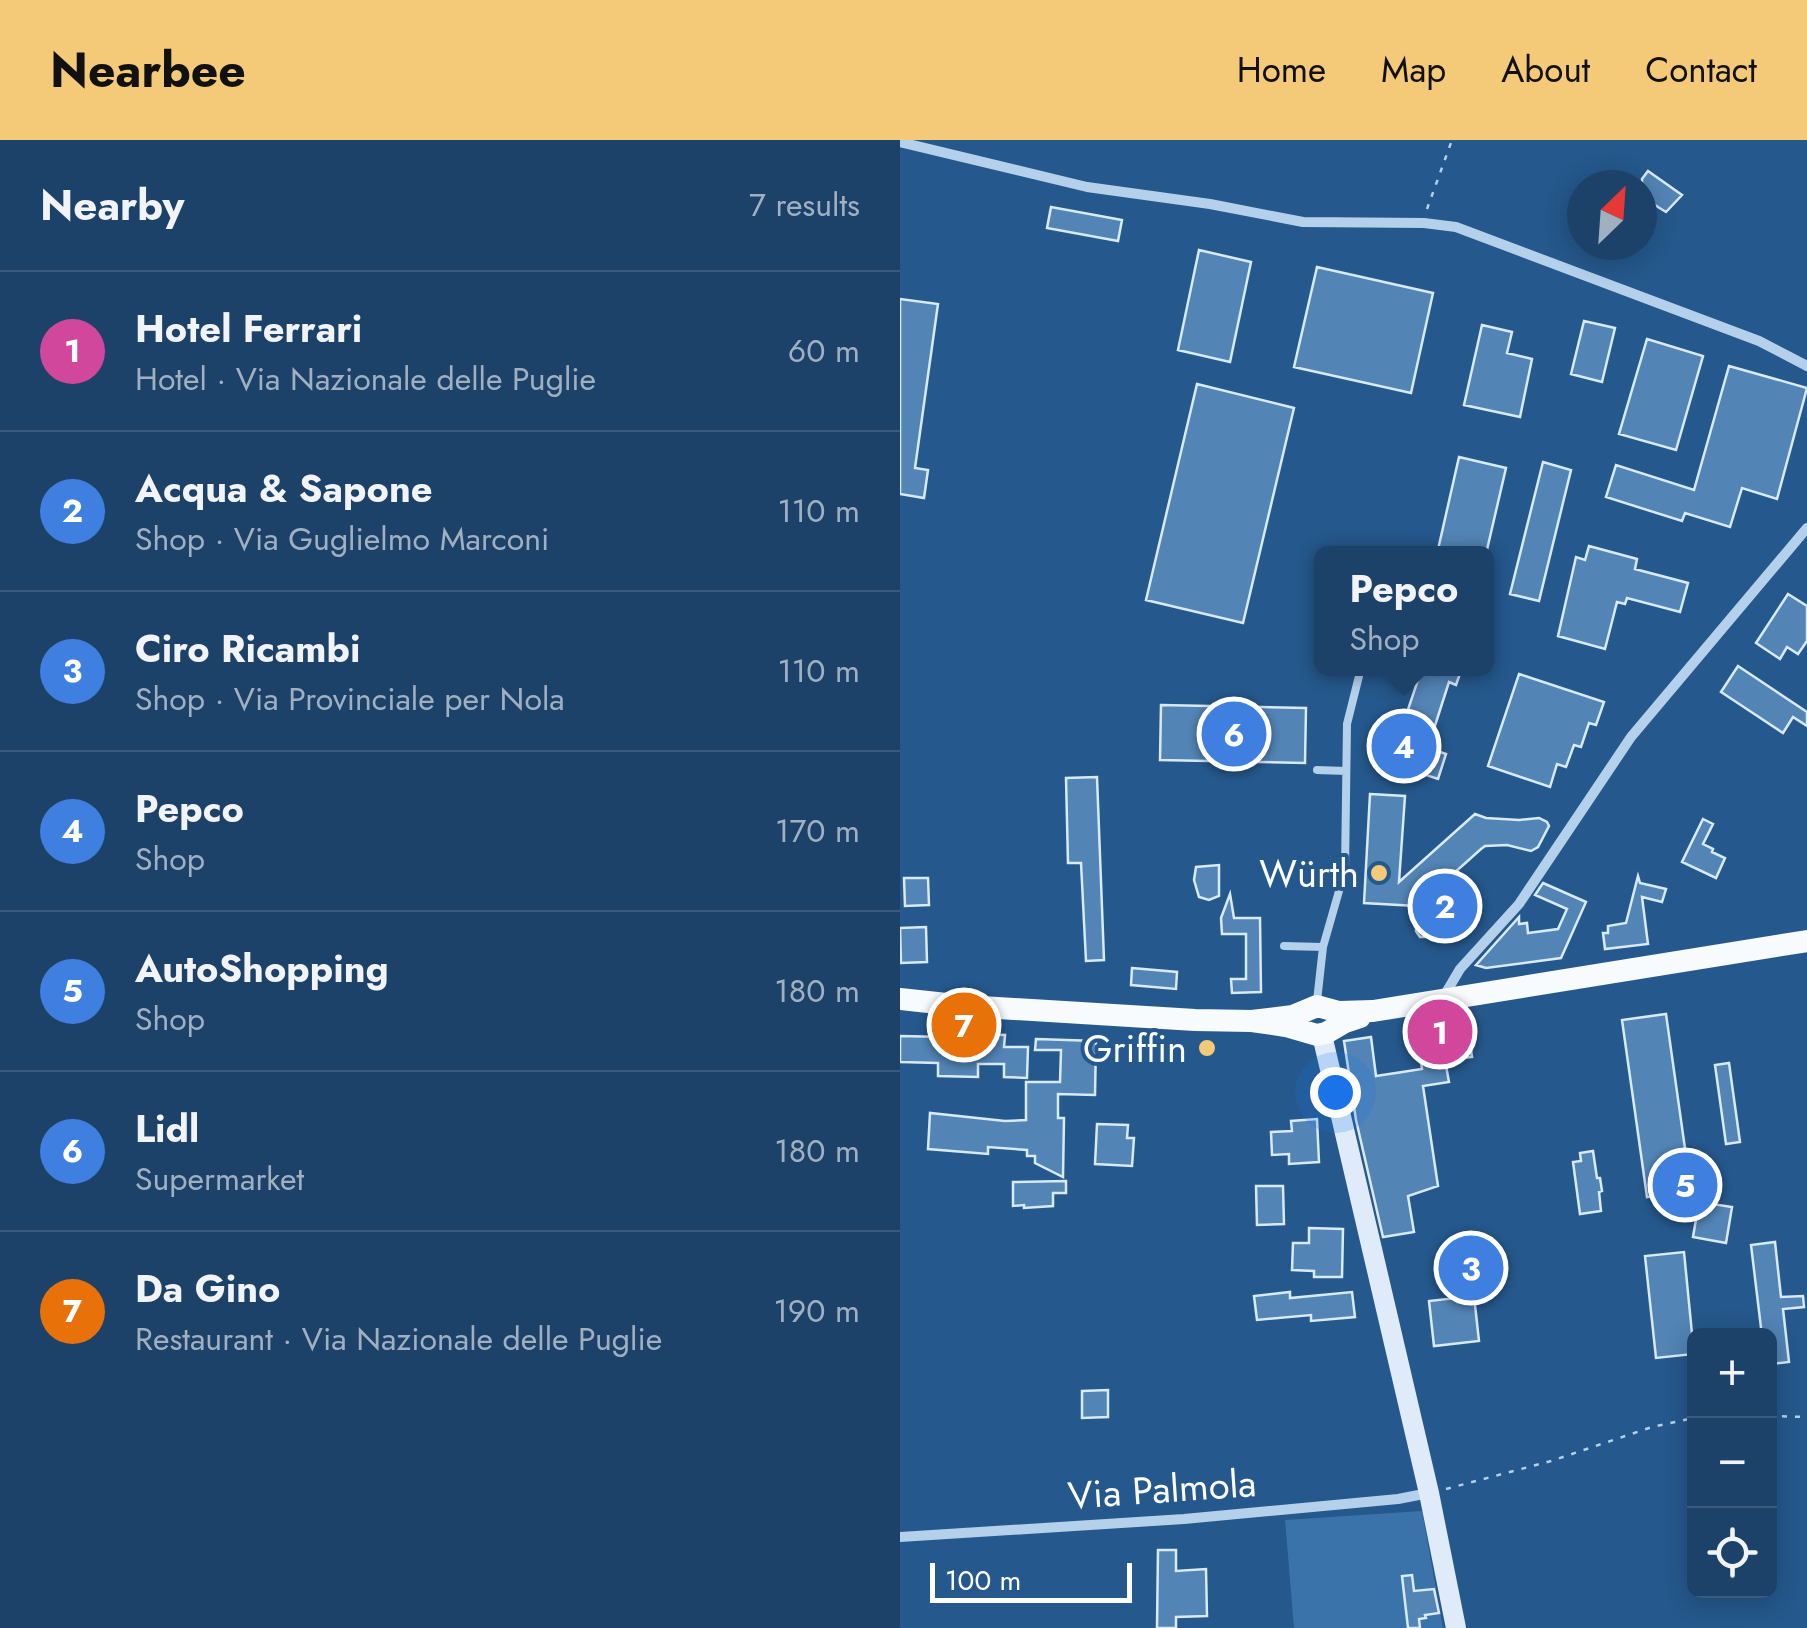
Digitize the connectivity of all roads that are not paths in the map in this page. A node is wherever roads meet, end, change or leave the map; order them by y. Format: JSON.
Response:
{"nodes":[{"id":1,"x":900,"y":142,"type":"edge"},
{"id":2,"x":1807,"y":366,"type":"edge"},
{"id":3,"x":1807,"y":528,"type":"edge"},
{"id":4,"x":1359,"y":676,"type":"edge"},
{"id":5,"x":1317,"y":770,"type":"dead end"},
{"id":6,"x":1346,"y":771,"type":"junction"},
{"id":7,"x":1807,"y":942,"type":"edge"},
{"id":8,"x":1284,"y":946,"type":"dead end"},
{"id":9,"x":1323,"y":947,"type":"junction"},
{"id":10,"x":900,"y":999,"type":"edge"},
{"id":11,"x":1442,"y":1000,"type":"junction"},
{"id":12,"x":1317,"y":1007,"type":"junction"},
{"id":13,"x":1374,"y":1011,"type":"junction"},
{"id":14,"x":1252,"y":1022,"type":"junction"},
{"id":15,"x":1321,"y":1033,"type":"junction"},
{"id":16,"x":1428,"y":1494,"type":"junction"},
{"id":17,"x":900,"y":1536,"type":"edge"},
{"id":18,"x":1456,"y":1628,"type":"edge"}],
"edges":[{"from":1,"to":2,"type":"street"},
{"from":3,"to":11,"type":"street"},
{"from":4,"to":6,"type":"lane"},
{"from":5,"to":6,"type":"lane"},
{"from":6,"to":9,"type":"lane"},
{"from":7,"to":11,"type":"main road"},
{"from":8,"to":9,"type":"lane"},
{"from":9,"to":12,"type":"lane"},
{"from":10,"to":14,"type":"main road"},
{"from":11,"to":13,"type":"main road"},
{"from":12,"to":13,"type":"main road"},
{"from":12,"to":14,"type":"main road"},
{"from":12,"to":15,"type":"main road"},
{"from":13,"to":15,"type":"main road"},
{"from":14,"to":15,"type":"main road"},
{"from":15,"to":16,"type":"street"},
{"from":16,"to":17,"type":"street","name":"Via Palmola"},
{"from":16,"to":18,"type":"street"}]}
